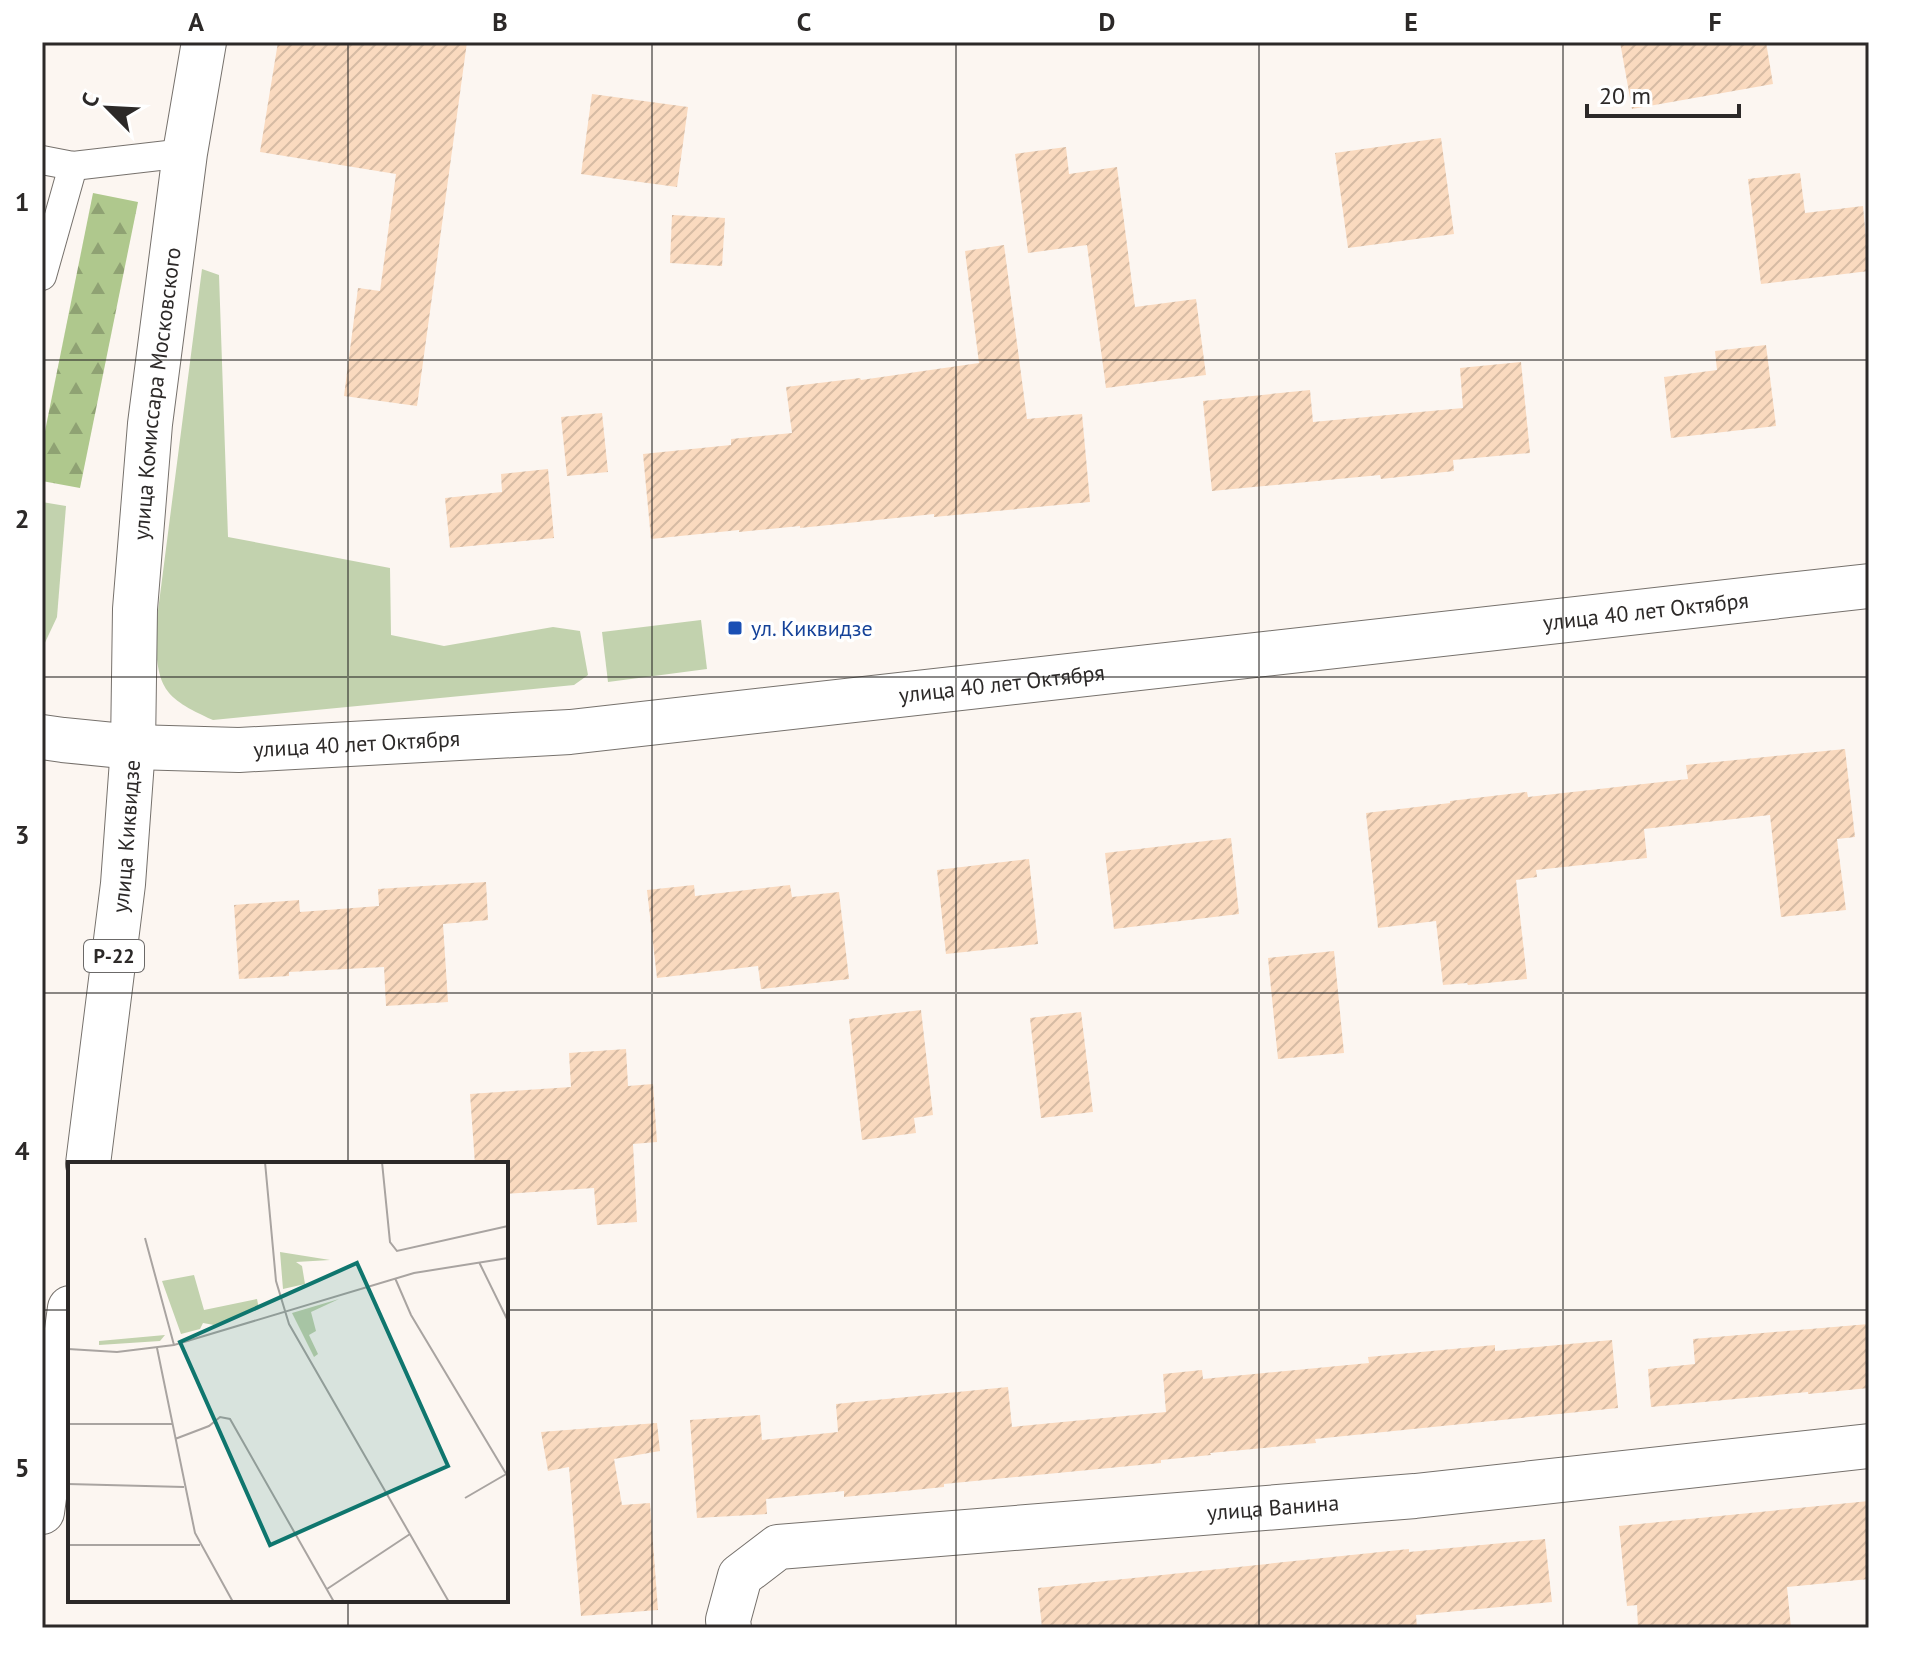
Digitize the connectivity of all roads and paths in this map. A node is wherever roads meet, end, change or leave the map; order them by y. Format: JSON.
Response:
{"nodes":[{"id":1,"x":204,"y":42,"type":"edge"},
{"id":2,"x":185,"y":153,"type":"junction"},
{"id":3,"x":42,"y":160,"type":"edge"},
{"id":4,"x":73,"y":166,"type":"junction"},
{"id":5,"x":42,"y":276,"type":"edge"},
{"id":6,"x":1869,"y":586,"type":"edge"},
{"id":7,"x":42,"y":737,"type":"edge"},
{"id":8,"x":133,"y":747,"type":"junction"},
{"id":9,"x":88,"y":1162,"type":"edge"},
{"id":10,"x":68,"y":1323,"type":"edge"},
{"id":11,"x":1869,"y":1446,"type":"edge"},
{"id":12,"x":42,"y":1512,"type":"edge"},
{"id":13,"x":729,"y":1628,"type":"edge"}],
"edges":[{"from":1,"to":2,"type":"main road","name":"улица Комиссара Московского"},
{"from":2,"to":4,"type":"lane"},
{"from":2,"to":8,"type":"main road","name":"улица Комиссара Московского"},
{"from":3,"to":4,"type":"lane"},
{"from":4,"to":5,"type":"lane"},
{"from":6,"to":8,"type":"main road","name":"улица 40 лет Октября"},
{"from":7,"to":8,"type":"main road","name":"улица 40 лет Октября"},
{"from":8,"to":9,"type":"main road","name":"улица Киквидзе","number":"Р-22"},
{"from":10,"to":12,"type":"main road"},
{"from":11,"to":13,"type":"main road","name":"улица Ванина"}]}
